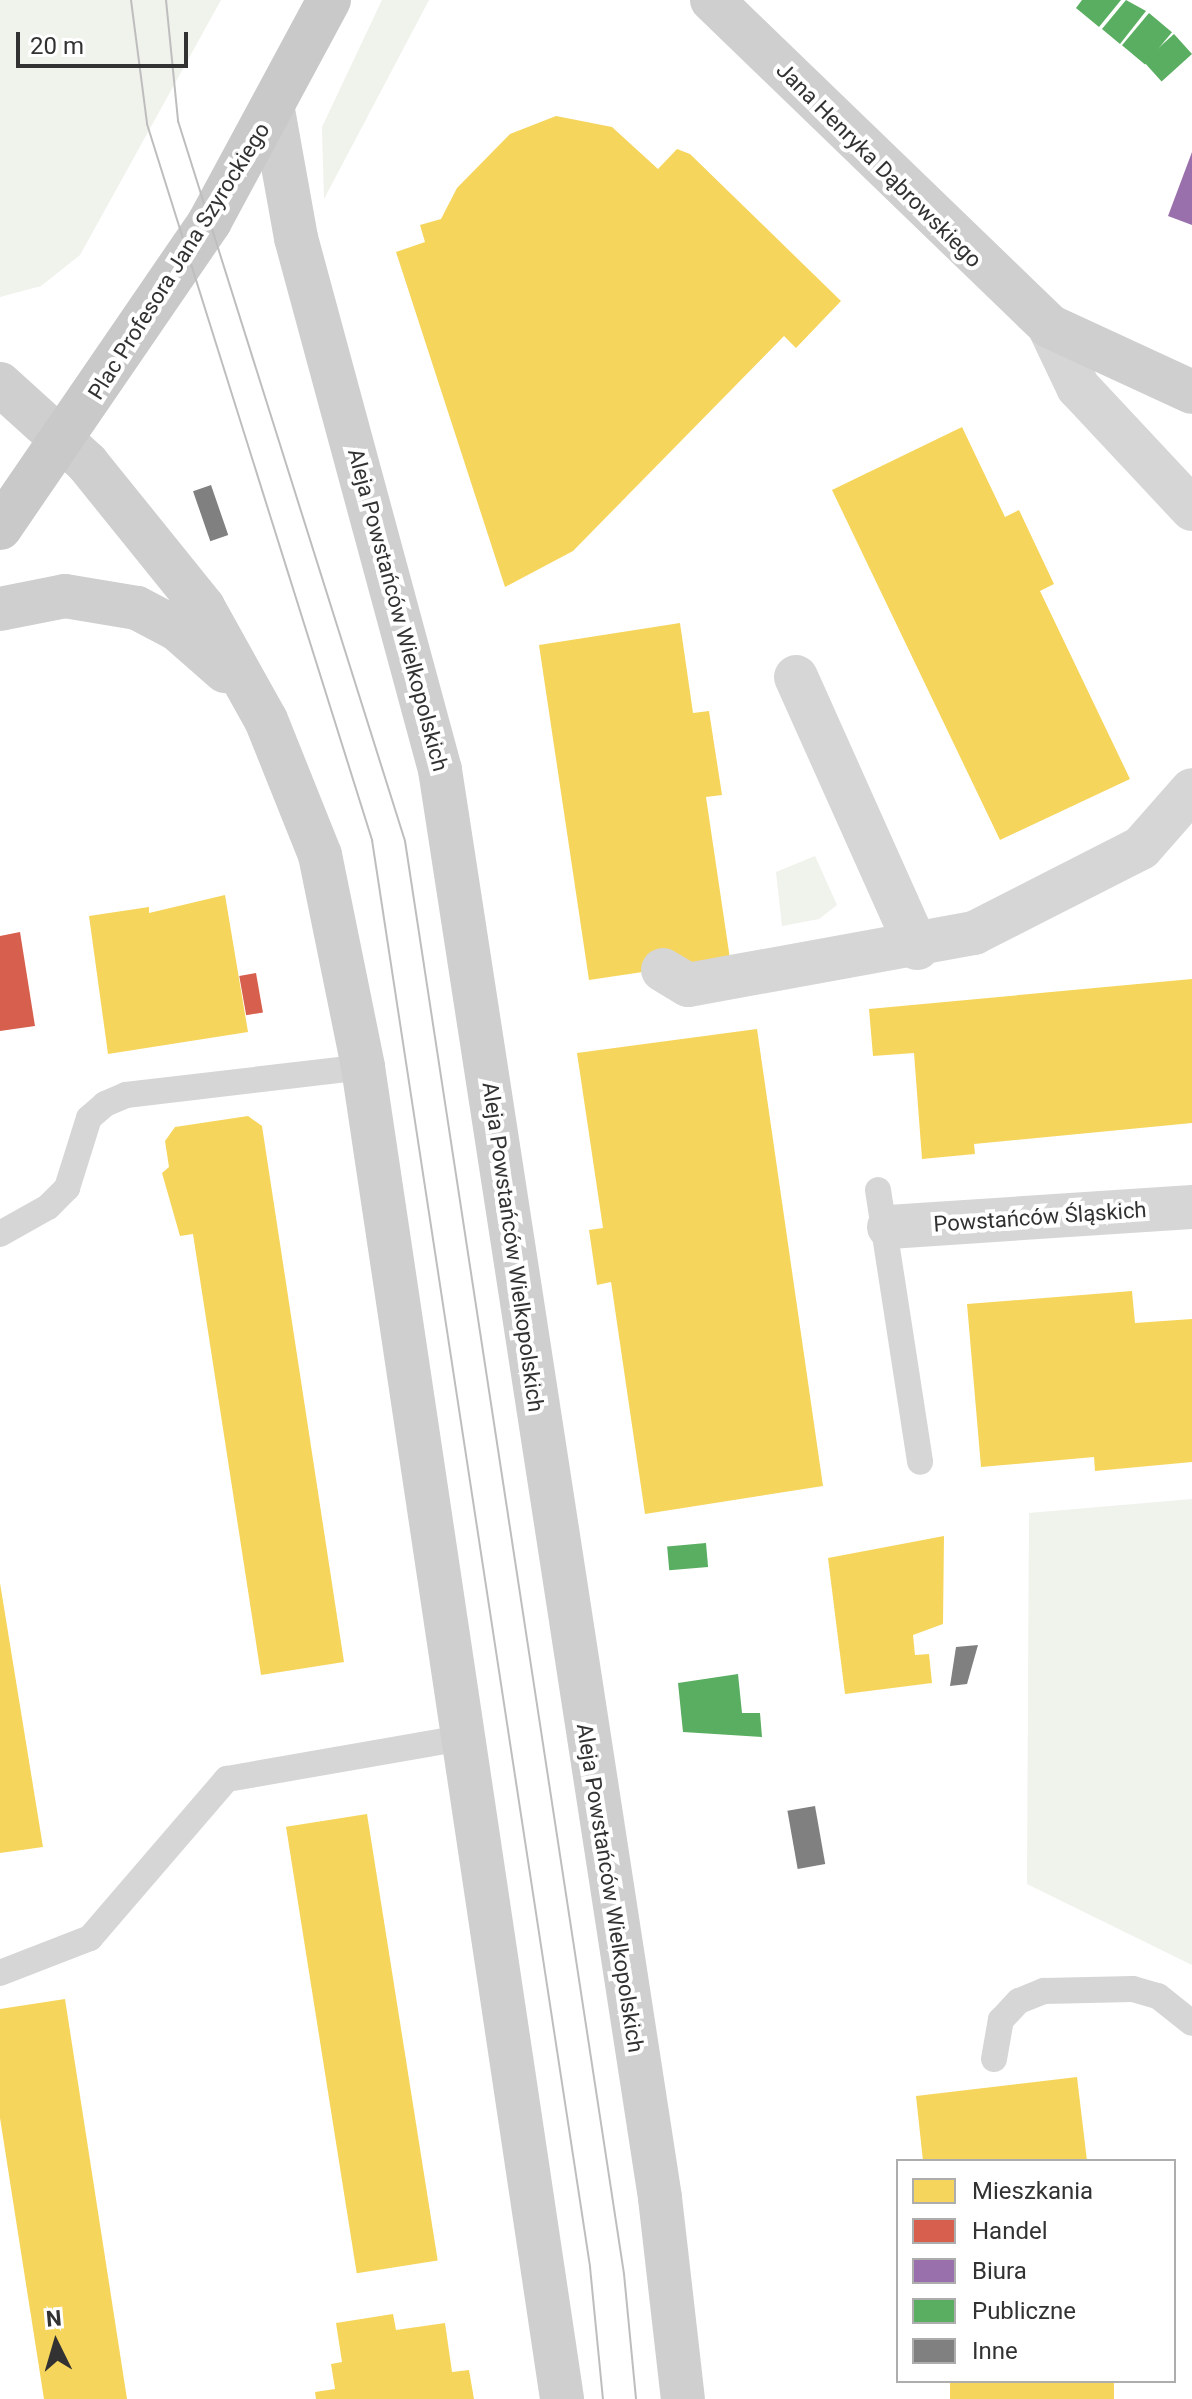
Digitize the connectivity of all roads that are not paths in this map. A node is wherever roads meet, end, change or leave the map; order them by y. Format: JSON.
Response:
{"nodes":[{"id":1,"x":329,"y":0,"type":"edge"},
{"id":2,"x":712,"y":0,"type":"edge"},
{"id":3,"x":273,"y":110,"type":"junction"},
{"id":4,"x":1049,"y":326,"type":"junction"},
{"id":5,"x":0,"y":384,"type":"edge"},
{"id":6,"x":1192,"y":392,"type":"edge"},
{"id":7,"x":65,"y":442,"type":"junction"},
{"id":8,"x":1192,"y":509,"type":"edge"},
{"id":9,"x":0,"y":528,"type":"edge"},
{"id":10,"x":0,"y":609,"type":"edge"},
{"id":11,"x":796,"y":677,"type":"dead end"},
{"id":12,"x":266,"y":720,"type":"junction"},
{"id":13,"x":1192,"y":790,"type":"edge"},
{"id":14,"x":917,"y":948,"type":"junction"},
{"id":15,"x":663,"y":970,"type":"dead end"},
{"id":16,"x":363,"y":1067,"type":"junction"},
{"id":17,"x":1192,"y":1207,"type":"edge"},
{"id":18,"x":883,"y":1208,"type":"joint"},
{"id":19,"x":0,"y":1234,"type":"edge"},
{"id":20,"x":920,"y":1462,"type":"dead end"},
{"id":21,"x":462,"y":1738,"type":"junction"},
{"id":22,"x":0,"y":1973,"type":"edge"},
{"id":23,"x":1192,"y":2023,"type":"edge"},
{"id":24,"x":994,"y":2059,"type":"dead end"},
{"id":25,"x":562,"y":2399,"type":"edge"},
{"id":26,"x":683,"y":2399,"type":"edge"}],
"edges":[{"from":1,"to":3,"type":"main road","name":"Plac Profesora Jana Szyrockiego"},
{"from":2,"to":4,"type":"street","name":"Jana Henryka Dąbrowskiego"},
{"from":3,"to":7,"type":"main road","name":"Plac Profesora Jana Szyrockiego"},
{"from":3,"to":26,"type":"street","name":"Aleja Powstańców Wielkopolskich"},
{"from":4,"to":6,"type":"street","name":"Jana Henryka Dąbrowskiego"},
{"from":4,"to":8,"type":"street","name":"Jana Henryka Dąbrowskiego"},
{"from":5,"to":7,"type":"street"},
{"from":7,"to":9,"type":"main road","name":"Plac Profesora Jana Szyrockiego"},
{"from":7,"to":12,"type":"street"},
{"from":10,"to":12,"type":"street"},
{"from":11,"to":14,"type":"street"},
{"from":12,"to":16,"type":"street"},
{"from":13,"to":14,"type":"street"},
{"from":14,"to":15,"type":"street"},
{"from":16,"to":19,"type":"lane"},
{"from":16,"to":21,"type":"street"},
{"from":17,"to":18,"type":"street","name":"Powstańców Śląskich"},
{"from":18,"to":20,"type":"lane","name":"Powstańców Śląskich"},
{"from":21,"to":22,"type":"lane"},
{"from":21,"to":25,"type":"street"},
{"from":23,"to":24,"type":"lane"}]}
